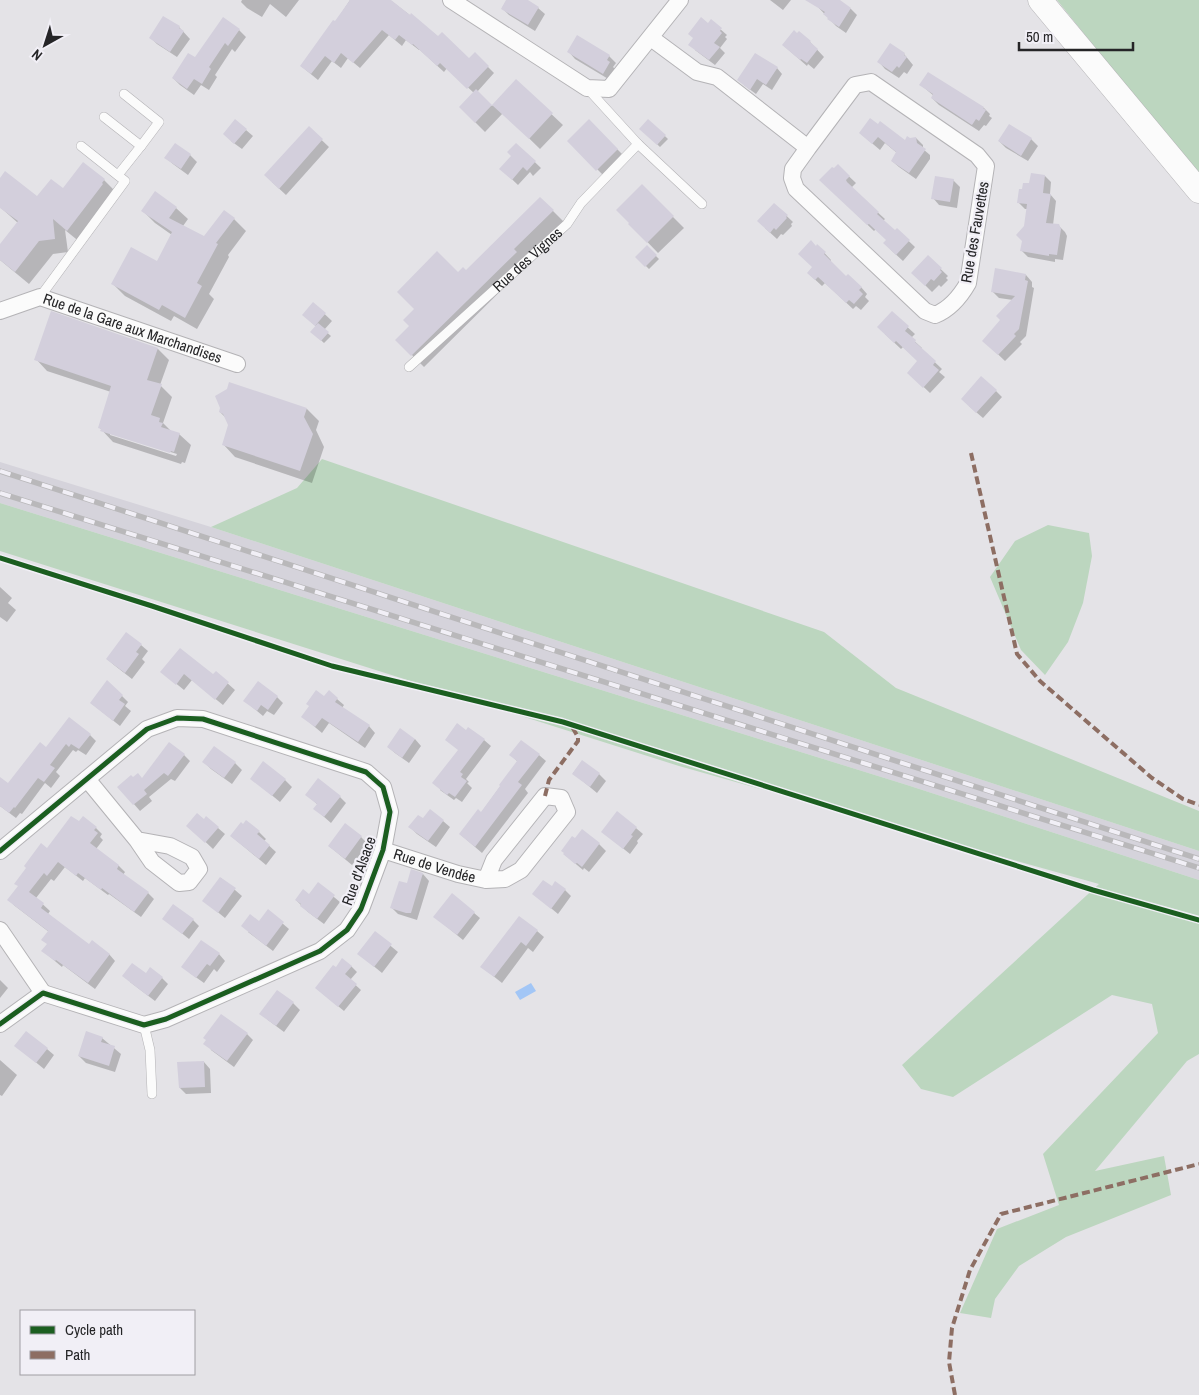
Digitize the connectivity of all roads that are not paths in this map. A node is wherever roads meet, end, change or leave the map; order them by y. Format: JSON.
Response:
{"nodes":[{"id":1,"x":451,"y":0,"type":"edge"},
{"id":2,"x":680,"y":0,"type":"edge"},
{"id":3,"x":1040,"y":0,"type":"edge"},
{"id":4,"x":651,"y":38,"type":"junction"},
{"id":5,"x":587,"y":88,"type":"junction"},
{"id":6,"x":124,"y":94,"type":"dead end"},
{"id":7,"x":104,"y":117,"type":"dead end"},
{"id":8,"x":638,"y":144,"type":"junction"},
{"id":9,"x":81,"y":146,"type":"dead end"},
{"id":10,"x":140,"y":146,"type":"junction"},
{"id":11,"x":808,"y":148,"type":"junction"},
{"id":12,"x":118,"y":175,"type":"junction"},
{"id":13,"x":1199,"y":191,"type":"edge"},
{"id":14,"x":702,"y":204,"type":"dead end"},
{"id":15,"x":40,"y":297,"type":"junction"},
{"id":16,"x":0,"y":312,"type":"edge"},
{"id":17,"x":237,"y":364,"type":"dead end"},
{"id":18,"x":409,"y":367,"type":"dead end"},
{"id":19,"x":87,"y":779,"type":"junction"},
{"id":20,"x":137,"y":840,"type":"dead end"},
{"id":21,"x":383,"y":850,"type":"junction"},
{"id":22,"x":0,"y":851,"type":"edge"},
{"id":23,"x":486,"y":880,"type":"junction"},
{"id":24,"x":0,"y":930,"type":"edge"},
{"id":25,"x":43,"y":993,"type":"junction"},
{"id":26,"x":0,"y":1024,"type":"edge"},
{"id":27,"x":144,"y":1025,"type":"junction"},
{"id":28,"x":152,"y":1094,"type":"dead end"}],
"edges":[{"from":1,"to":5,"type":"street"},
{"from":2,"to":4,"type":"street"},
{"from":3,"to":13,"type":"main road"},
{"from":4,"to":5,"type":"street"},
{"from":4,"to":11,"type":"street"},
{"from":5,"to":8,"type":"lane"},
{"from":6,"to":10,"type":"lane"},
{"from":7,"to":10,"type":"lane"},
{"from":8,"to":14,"type":"lane"},
{"from":8,"to":18,"type":"lane","name":"Rue des Vignes"},
{"from":9,"to":12,"type":"lane"},
{"from":10,"to":12,"type":"lane"},
{"from":11,"to":11,"type":"street","name":"Rue des Fauvettes"},
{"from":12,"to":15,"type":"lane"},
{"from":15,"to":16,"type":"street","name":"Rue de la Gare aux Marchandises"},
{"from":15,"to":17,"type":"street","name":"Rue de la Gare aux Marchandises"},
{"from":19,"to":20,"type":"street"},
{"from":19,"to":21,"type":"street","name":"Rue d'Alsace"},
{"from":19,"to":22,"type":"street","name":"Rue d'Alsace"},
{"from":21,"to":23,"type":"street","name":"Rue de Vendée"},
{"from":21,"to":27,"type":"street","name":"Rue d'Alsace"},
{"from":23,"to":23,"type":"street","name":"Rue de Vendée"},
{"from":24,"to":25,"type":"street"},
{"from":25,"to":26,"type":"street"},
{"from":25,"to":27,"type":"street"},
{"from":27,"to":28,"type":"lane"}]}
